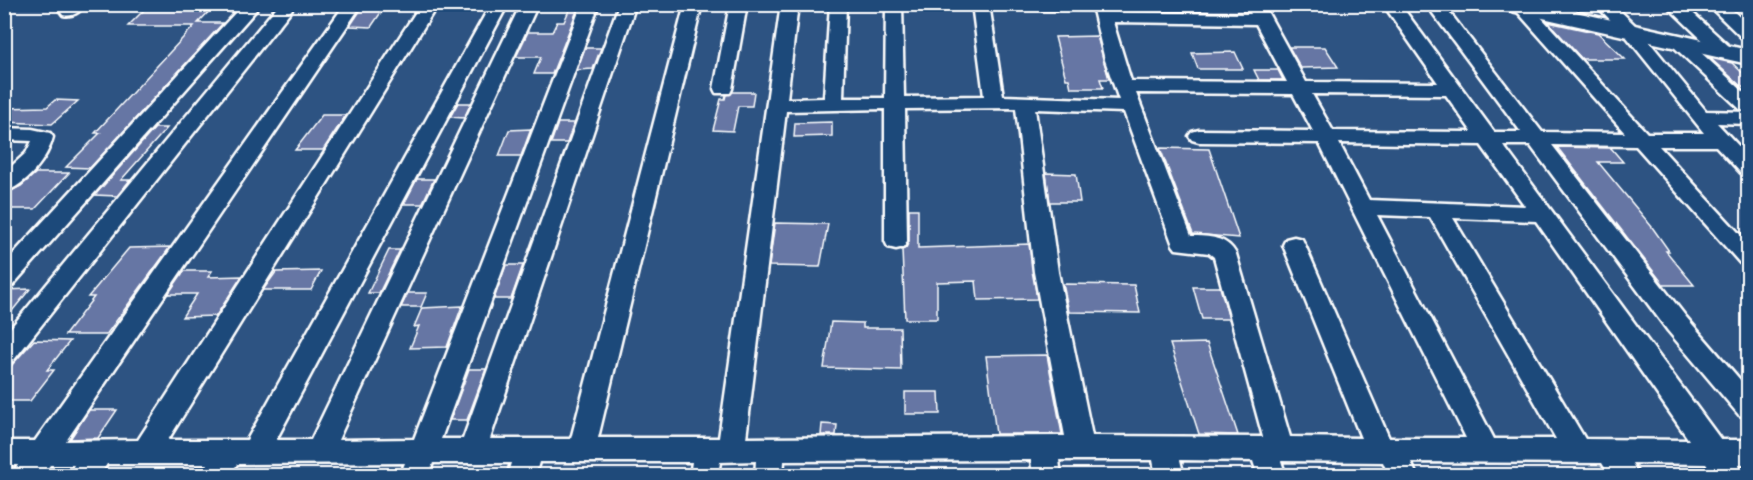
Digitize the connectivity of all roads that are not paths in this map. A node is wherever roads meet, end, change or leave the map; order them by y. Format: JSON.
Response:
{"nodes":[{"id":1,"x":229,"y":4,"type":"edge"},
{"id":2,"x":288,"y":4,"type":"edge"},
{"id":3,"x":354,"y":4,"type":"edge"},
{"id":4,"x":430,"y":4,"type":"edge"},
{"id":5,"x":500,"y":4,"type":"edge"},
{"id":6,"x":530,"y":4,"type":"edge"},
{"id":7,"x":591,"y":4,"type":"edge"},
{"id":8,"x":628,"y":4,"type":"edge"},
{"id":9,"x":694,"y":4,"type":"edge"},
{"id":10,"x":739,"y":4,"type":"edge"},
{"id":11,"x":790,"y":4,"type":"edge"},
{"id":12,"x":838,"y":4,"type":"edge"},
{"id":13,"x":894,"y":4,"type":"edge"},
{"id":14,"x":981,"y":4,"type":"edge"},
{"id":15,"x":1023,"y":4,"type":"edge"},
{"id":16,"x":1391,"y":4,"type":"edge"},
{"id":17,"x":1434,"y":4,"type":"edge"},
{"id":18,"x":1603,"y":4,"type":"edge"},
{"id":19,"x":1673,"y":4,"type":"edge"},
{"id":20,"x":1715,"y":4,"type":"edge"},
{"id":21,"x":1050,"y":5,"type":"edge"},
{"id":22,"x":1515,"y":7,"type":"edge"},
{"id":23,"x":1101,"y":9,"type":"edge"},
{"id":24,"x":1153,"y":11,"type":"edge"},
{"id":25,"x":1209,"y":11,"type":"edge"},
{"id":26,"x":1257,"y":12,"type":"edge"},
{"id":27,"x":1567,"y":12,"type":"edge"},
{"id":28,"x":1632,"y":32,"type":"junction"},
{"id":29,"x":1749,"y":34,"type":"edge"},
{"id":30,"x":1679,"y":42,"type":"junction"},
{"id":31,"x":1725,"y":52,"type":"junction"},
{"id":32,"x":1749,"y":57,"type":"edge"},
{"id":33,"x":1298,"y":87,"type":"junction"},
{"id":34,"x":723,"y":89,"type":"dead end"},
{"id":35,"x":1452,"y":89,"type":"junction"},
{"id":36,"x":1127,"y":97,"type":"junction"},
{"id":37,"x":994,"y":102,"type":"junction"},
{"id":38,"x":1024,"y":103,"type":"junction"},
{"id":39,"x":833,"y":104,"type":"junction"},
{"id":40,"x":894,"y":104,"type":"junction"},
{"id":41,"x":776,"y":105,"type":"junction"},
{"id":42,"x":1749,"y":105,"type":"edge"},
{"id":43,"x":1700,"y":117,"type":"junction"},
{"id":44,"x":1749,"y":118,"type":"edge"},
{"id":45,"x":4,"y":134,"type":"edge"},
{"id":46,"x":1199,"y":136,"type":"dead end"},
{"id":47,"x":1326,"y":137,"type":"junction"},
{"id":48,"x":1487,"y":138,"type":"junction"},
{"id":49,"x":1536,"y":139,"type":"junction"},
{"id":50,"x":1639,"y":139,"type":"junction"},
{"id":51,"x":1722,"y":140,"type":"junction"},
{"id":52,"x":1749,"y":168,"type":"edge"},
{"id":53,"x":4,"y":185,"type":"edge"},
{"id":54,"x":1362,"y":207,"type":"junction"},
{"id":55,"x":1437,"y":210,"type":"junction"},
{"id":56,"x":1540,"y":214,"type":"junction"},
{"id":57,"x":896,"y":241,"type":"dead end"},
{"id":58,"x":1294,"y":245,"type":"dead end"},
{"id":59,"x":1749,"y":257,"type":"edge"},
{"id":60,"x":4,"y":280,"type":"edge"},
{"id":61,"x":4,"y":354,"type":"edge"},
{"id":62,"x":1749,"y":407,"type":"edge"},
{"id":63,"x":1081,"y":448,"type":"junction"},
{"id":64,"x":1272,"y":449,"type":"junction"},
{"id":65,"x":1386,"y":450,"type":"junction"},
{"id":66,"x":580,"y":451,"type":"junction"},
{"id":67,"x":1486,"y":451,"type":"junction"},
{"id":68,"x":1577,"y":451,"type":"junction"},
{"id":69,"x":1610,"y":451,"type":"junction"},
{"id":70,"x":319,"y":452,"type":"junction"},
{"id":71,"x":472,"y":452,"type":"junction"},
{"id":72,"x":1715,"y":452,"type":"junction"},
{"id":73,"x":1749,"y":452,"type":"edge"},
{"id":74,"x":4,"y":453,"type":"edge"},
{"id":75,"x":43,"y":453,"type":"junction"},
{"id":76,"x":99,"y":453,"type":"junction"},
{"id":77,"x":145,"y":453,"type":"junction"},
{"id":78,"x":714,"y":459,"type":"edge"},
{"id":79,"x":233,"y":460,"type":"edge"},
{"id":80,"x":525,"y":463,"type":"edge"},
{"id":81,"x":770,"y":463,"type":"edge"},
{"id":82,"x":1046,"y":463,"type":"edge"},
{"id":83,"x":1167,"y":463,"type":"edge"},
{"id":84,"x":419,"y":464,"type":"edge"},
{"id":85,"x":26,"y":476,"type":"edge"},
{"id":86,"x":82,"y":476,"type":"edge"},
{"id":87,"x":1272,"y":476,"type":"edge"},
{"id":88,"x":1403,"y":476,"type":"edge"},
{"id":89,"x":1625,"y":476,"type":"edge"},
{"id":90,"x":1731,"y":476,"type":"edge"}],
"edges":[{"from":1,"to":60,"type":"street"},
{"from":2,"to":61,"type":"street"},
{"from":3,"to":75,"type":"street"},
{"from":4,"to":77,"type":"street"},
{"from":5,"to":79,"type":"street"},
{"from":6,"to":70,"type":"street"},
{"from":7,"to":84,"type":"street"},
{"from":8,"to":71,"type":"street"},
{"from":9,"to":66,"type":"street"},
{"from":10,"to":34,"type":"street"},
{"from":11,"to":41,"type":"street"},
{"from":12,"to":39,"type":"street"},
{"from":13,"to":40,"type":"street"},
{"from":14,"to":37,"type":"street"},
{"from":15,"to":21,"type":"street"},
{"from":16,"to":35,"type":"street"},
{"from":17,"to":49,"type":"street"},
{"from":18,"to":28,"type":"street"},
{"from":19,"to":31,"type":"street"},
{"from":20,"to":29,"type":"street"},
{"from":21,"to":23,"type":"street"},
{"from":22,"to":27,"type":"street"},
{"from":22,"to":50,"type":"street"},
{"from":23,"to":24,"type":"street"},
{"from":23,"to":36,"type":"street"},
{"from":24,"to":25,"type":"street"},
{"from":25,"to":26,"type":"street"},
{"from":26,"to":33,"type":"street"},
{"from":27,"to":28,"type":"street"},
{"from":28,"to":30,"type":"street"},
{"from":28,"to":43,"type":"street"},
{"from":30,"to":31,"type":"street"},
{"from":30,"to":42,"type":"street"},
{"from":31,"to":32,"type":"street"},
{"from":33,"to":35,"type":"street"},
{"from":33,"to":36,"type":"street"},
{"from":33,"to":47,"type":"street"},
{"from":35,"to":48,"type":"street"},
{"from":36,"to":38,"type":"street"},
{"from":36,"to":64,"type":"street"},
{"from":37,"to":38,"type":"street"},
{"from":37,"to":40,"type":"street"},
{"from":38,"to":63,"type":"street"},
{"from":39,"to":40,"type":"street"},
{"from":39,"to":41,"type":"street"},
{"from":40,"to":57,"type":"street"},
{"from":41,"to":78,"type":"street"},
{"from":43,"to":44,"type":"street"},
{"from":43,"to":51,"type":"street"},
{"from":45,"to":53,"type":"street"},
{"from":46,"to":47,"type":"street"},
{"from":47,"to":48,"type":"street"},
{"from":47,"to":54,"type":"street"},
{"from":48,"to":49,"type":"street"},
{"from":48,"to":56,"type":"street"},
{"from":49,"to":50,"type":"street"},
{"from":49,"to":62,"type":"street"},
{"from":50,"to":51,"type":"street"},
{"from":50,"to":59,"type":"street"},
{"from":51,"to":52,"type":"street"},
{"from":54,"to":55,"type":"street"},
{"from":54,"to":67,"type":"street"},
{"from":55,"to":56,"type":"street"},
{"from":55,"to":68,"type":"street"},
{"from":56,"to":72,"type":"street"},
{"from":58,"to":65,"type":"street"},
{"from":63,"to":82,"type":"street"},
{"from":63,"to":83,"type":"street"},
{"from":64,"to":65,"type":"street"},
{"from":64,"to":83,"type":"street"},
{"from":64,"to":87,"type":"street"},
{"from":65,"to":67,"type":"street"},
{"from":65,"to":88,"type":"street"},
{"from":66,"to":78,"type":"street"},
{"from":66,"to":80,"type":"street"},
{"from":67,"to":68,"type":"street"},
{"from":68,"to":69,"type":"street"},
{"from":69,"to":72,"type":"street"},
{"from":69,"to":89,"type":"street"},
{"from":70,"to":79,"type":"street"},
{"from":70,"to":84,"type":"street"},
{"from":71,"to":80,"type":"street"},
{"from":71,"to":84,"type":"street"},
{"from":72,"to":73,"type":"street"},
{"from":72,"to":90,"type":"street"},
{"from":74,"to":75,"type":"street"},
{"from":75,"to":76,"type":"street"},
{"from":75,"to":85,"type":"street"},
{"from":76,"to":77,"type":"street"},
{"from":76,"to":86,"type":"street"},
{"from":77,"to":79,"type":"street"},
{"from":78,"to":81,"type":"street"},
{"from":81,"to":82,"type":"street"}]}
